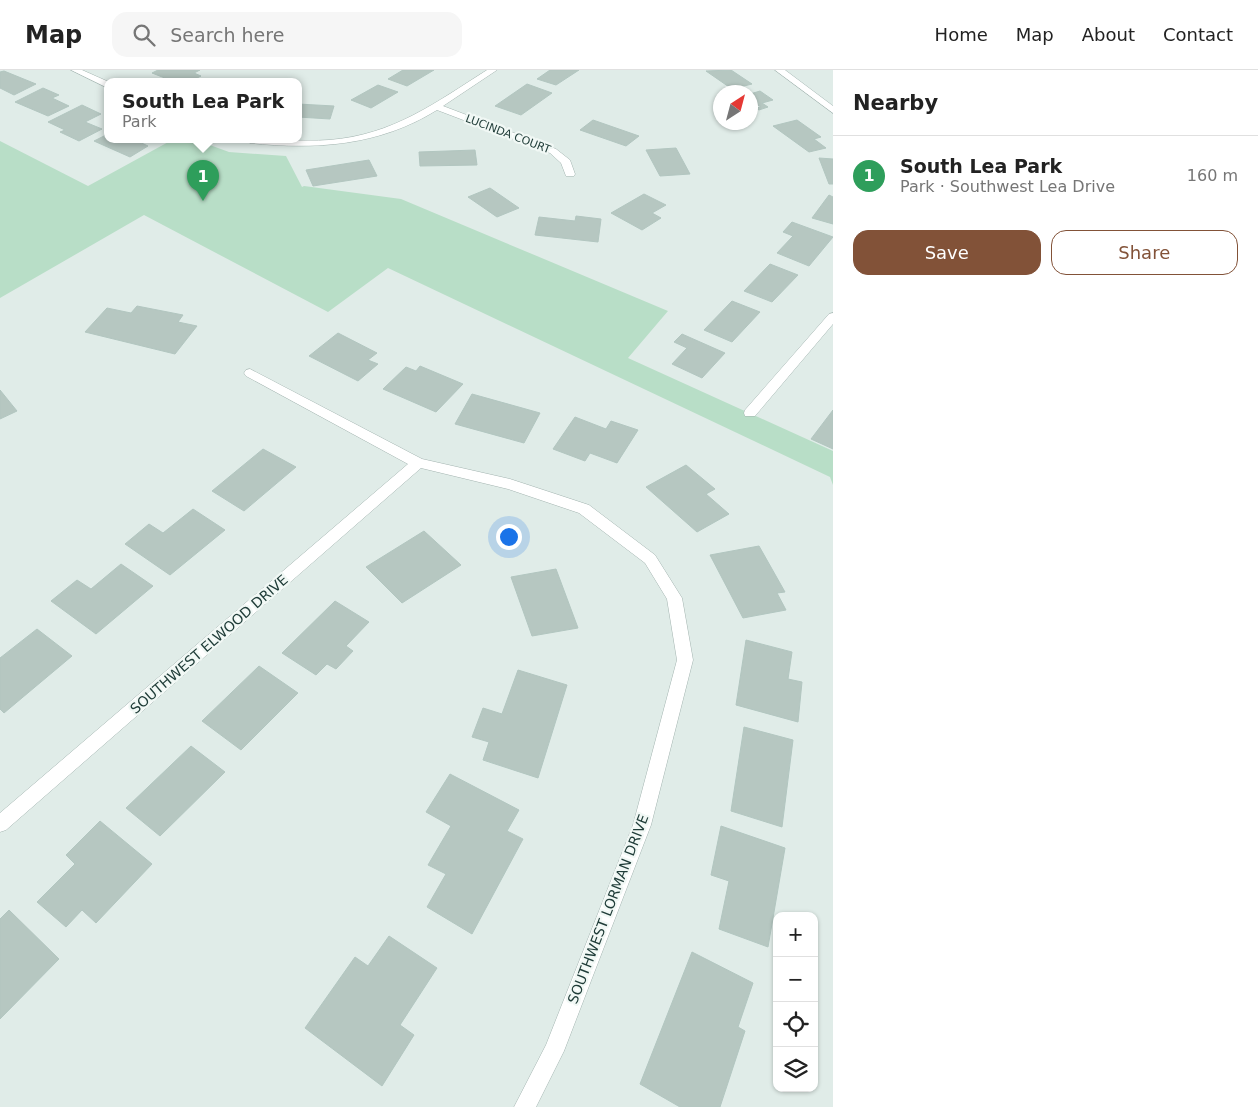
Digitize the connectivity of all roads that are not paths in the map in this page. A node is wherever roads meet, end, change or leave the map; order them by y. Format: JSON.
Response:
{"nodes":[{"id":1,"x":75,"y":70,"type":"edge"},
{"id":2,"x":493,"y":70,"type":"edge"},
{"id":3,"x":779,"y":70,"type":"edge"},
{"id":4,"x":104,"y":82,"type":"edge"},
{"id":5,"x":436,"y":107,"type":"junction"},
{"id":6,"x":833,"y":110,"type":"edge"},
{"id":7,"x":288,"y":143,"type":"edge"},
{"id":8,"x":570,"y":174,"type":"dead end"},
{"id":9,"x":833,"y":316,"type":"edge"},
{"id":10,"x":250,"y":373,"type":"dead end"},
{"id":11,"x":750,"y":413,"type":"dead end"},
{"id":12,"x":418,"y":464,"type":"junction"},
{"id":13,"x":0,"y":824,"type":"edge"},
{"id":14,"x":525,"y":1107,"type":"edge"}],
"edges":[{"from":1,"to":4,"type":"street"},
{"from":2,"to":5,"type":"street"},
{"from":3,"to":6,"type":"street"},
{"from":5,"to":7,"type":"street"},
{"from":5,"to":8,"type":"street","name":"LUCINDA COURT"},
{"from":9,"to":11,"type":"street"},
{"from":10,"to":12,"type":"street","name":"SOUTHWEST LORMAN DRIVE"},
{"from":12,"to":13,"type":"street","name":"SOUTHWEST ELWOOD DRIVE"},
{"from":12,"to":14,"type":"street","name":"SOUTHWEST LORMAN DRIVE"}]}
